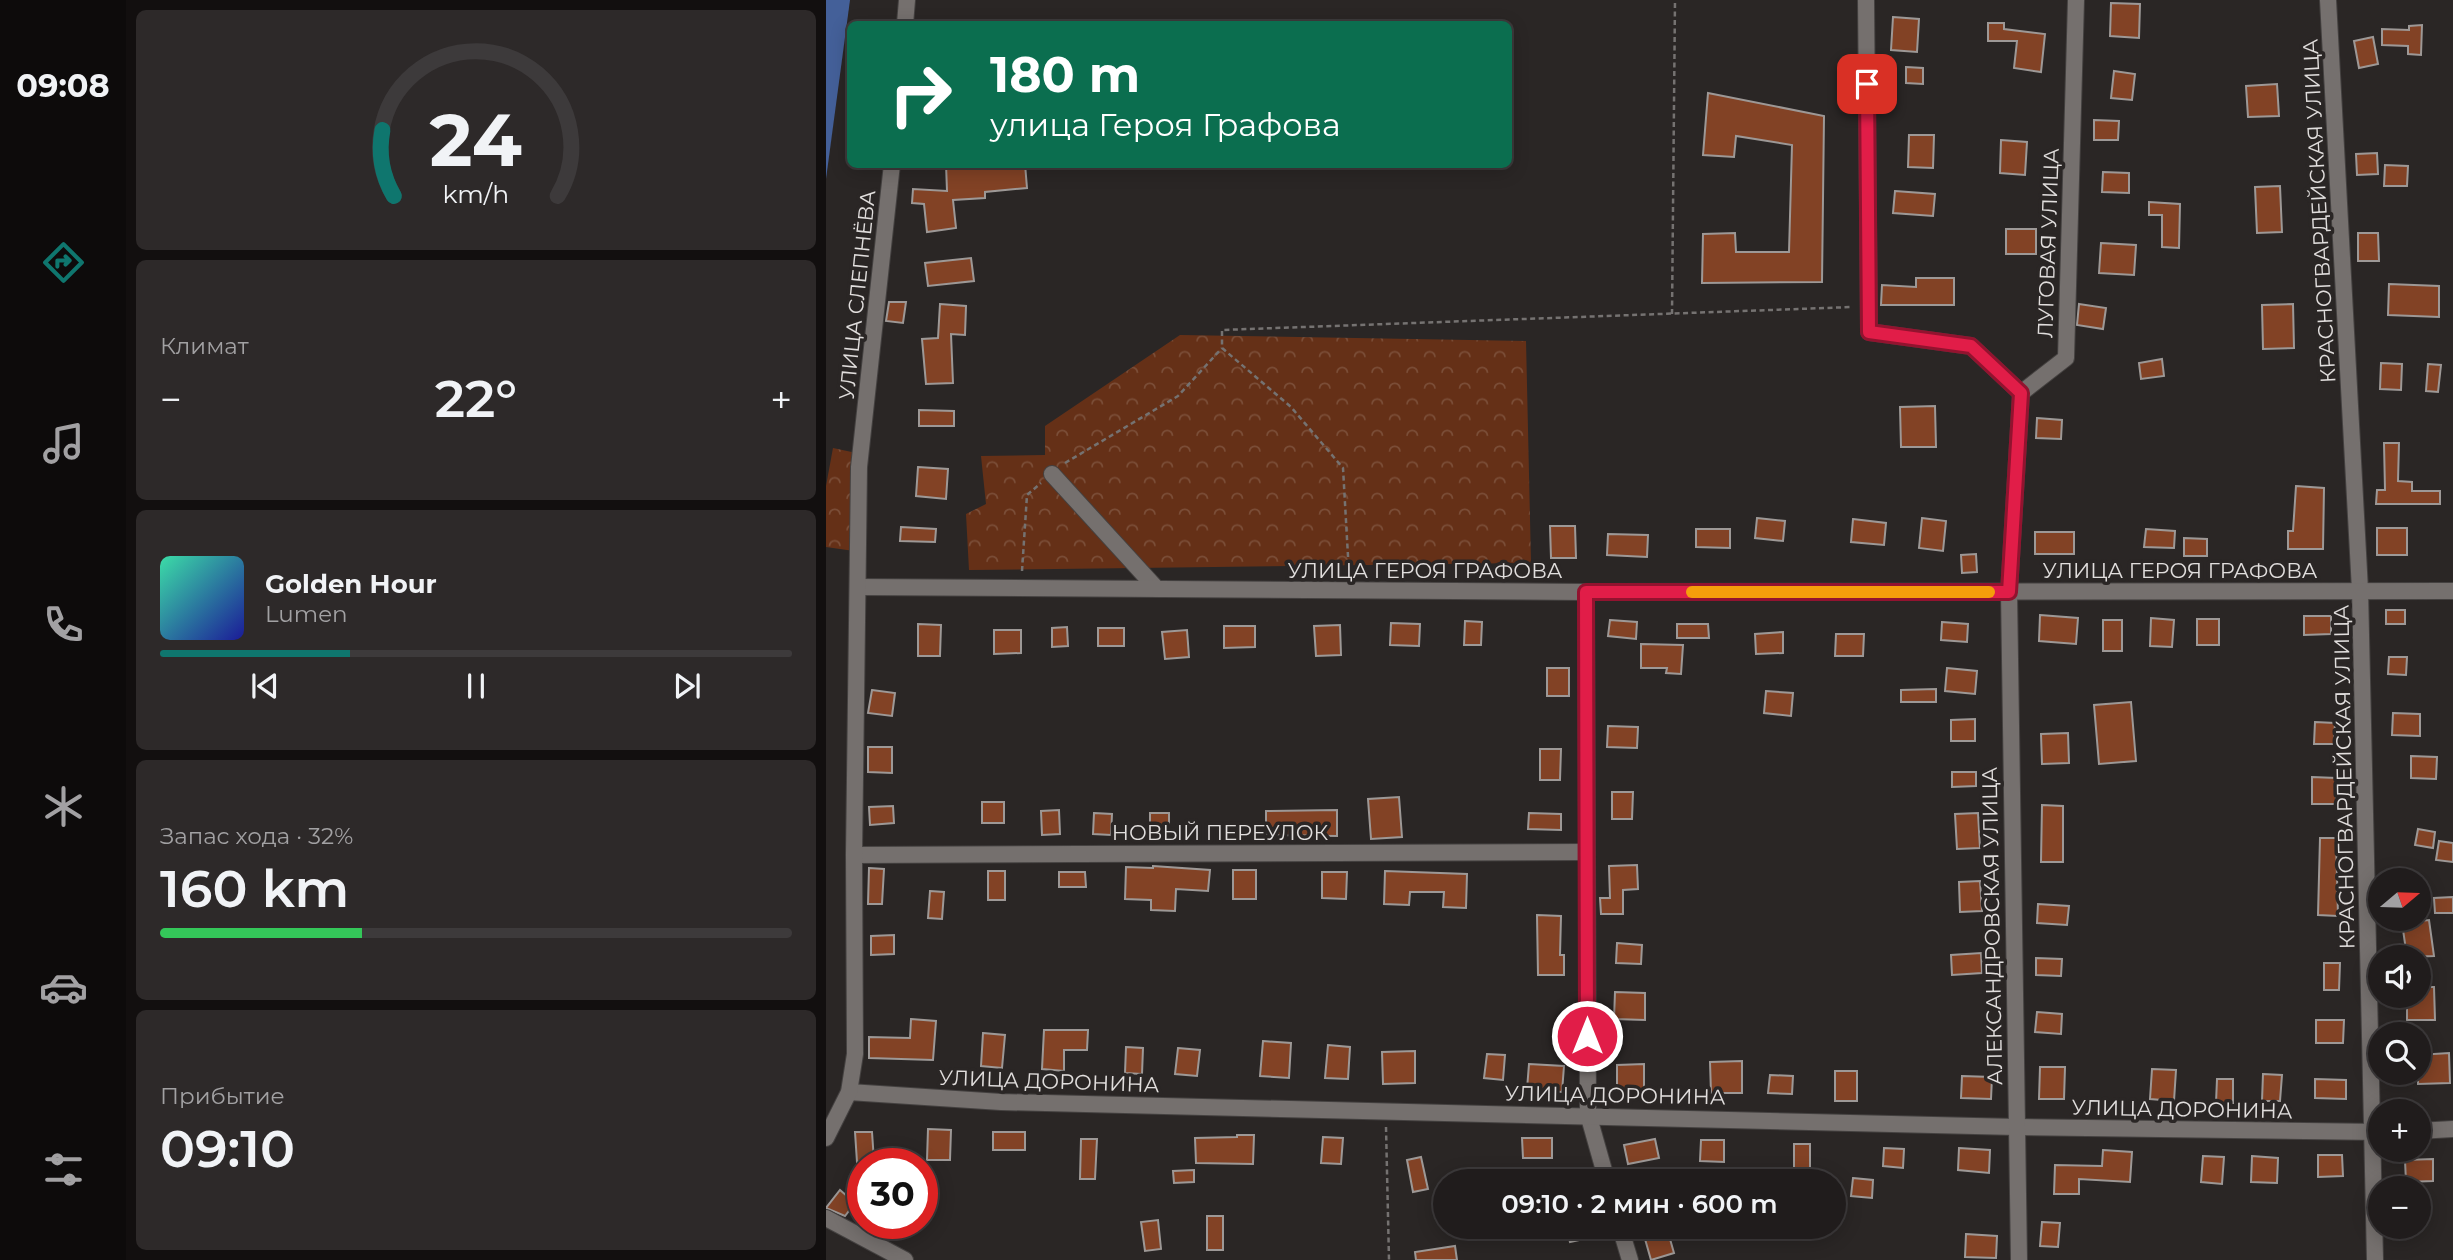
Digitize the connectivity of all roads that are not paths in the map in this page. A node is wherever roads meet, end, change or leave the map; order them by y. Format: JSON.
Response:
{"nodes":[{"id":1,"x":908,"y":0,"type":"edge"},
{"id":2,"x":1866,"y":0,"type":"edge"},
{"id":3,"x":2076,"y":0,"type":"edge"},
{"id":4,"x":2328,"y":0,"type":"edge"},
{"id":5,"x":905,"y":21,"type":"edge"},
{"id":6,"x":892,"y":168,"type":"edge"},
{"id":7,"x":2021,"y":393,"type":"junction"},
{"id":8,"x":1052,"y":474,"type":"road end"},
{"id":9,"x":858,"y":587,"type":"junction"},
{"id":10,"x":1157,"y":589,"type":"junction"},
{"id":11,"x":2360,"y":590,"type":"junction"},
{"id":12,"x":2453,"y":591,"type":"edge"},
{"id":13,"x":1586,"y":592,"type":"junction"},
{"id":14,"x":2009,"y":592,"type":"junction"},
{"id":15,"x":1586,"y":852,"type":"junction"},
{"id":16,"x":854,"y":855,"type":"junction"},
{"id":17,"x":849,"y":1092,"type":"junction"},
{"id":18,"x":2376,"y":1099,"type":"edge"},
{"id":19,"x":1588,"y":1114,"type":"junction"},
{"id":20,"x":2016,"y":1127,"type":"junction"},
{"id":21,"x":2453,"y":1129,"type":"edge"},
{"id":22,"x":2431,"y":1130,"type":"edge"},
{"id":23,"x":2368,"y":1132,"type":"edge"},
{"id":24,"x":826,"y":1138,"type":"edge"},
{"id":25,"x":2377,"y":1162,"type":"edge"},
{"id":26,"x":1604,"y":1169,"type":"edge"},
{"id":27,"x":826,"y":1218,"type":"edge"},
{"id":28,"x":1623,"y":1239,"type":"edge"},
{"id":29,"x":905,"y":1260,"type":"edge"},
{"id":30,"x":1629,"y":1260,"type":"edge"},
{"id":31,"x":2019,"y":1260,"type":"edge"},
{"id":32,"x":2375,"y":1260,"type":"edge"}],
"edges":[{"from":1,"to":5,"type":"street"},
{"from":2,"to":7,"type":"street"},
{"from":3,"to":7,"type":"street","name":"ЛУГОВАЯ УЛИЦА"},
{"from":4,"to":11,"type":"street","name":"КРАСНОГВАРДЕЙСКАЯ УЛИЦА"},
{"from":6,"to":9,"type":"street","name":"УЛИЦА СЛЕПНЁВА"},
{"from":7,"to":14,"type":"street"},
{"from":8,"to":10,"type":"street"},
{"from":9,"to":10,"type":"street","name":"УЛИЦА ГЕРОЯ ГРАФОВА"},
{"from":9,"to":16,"type":"street","name":"УЛИЦА СЛЕПНЁВА"},
{"from":10,"to":13,"type":"street","name":"УЛИЦА ГЕРОЯ ГРАФОВА"},
{"from":11,"to":12,"type":"street","name":"УЛИЦА ГЕРОЯ ГРАФОВА"},
{"from":11,"to":14,"type":"street","name":"УЛИЦА ГЕРОЯ ГРАФОВА"},
{"from":11,"to":18,"type":"street","name":"КРАСНОГВАРДЕЙСКАЯ УЛИЦА"},
{"from":13,"to":14,"type":"street","name":"УЛИЦА ГЕРОЯ ГРАФОВА"},
{"from":13,"to":15,"type":"street"},
{"from":14,"to":20,"type":"street","name":"АЛЕКСАНДРОВСКАЯ УЛИЦА"},
{"from":15,"to":16,"type":"street","name":"НОВЫЙ ПЕРЕУЛОК"},
{"from":15,"to":19,"type":"street"},
{"from":16,"to":17,"type":"street","name":"УЛИЦА СЛЕПНЁВА"},
{"from":17,"to":19,"type":"street","name":"УЛИЦА ДОРОНИНА"},
{"from":17,"to":24,"type":"street","name":"УЛИЦА СЛЕПНЁВА"},
{"from":19,"to":20,"type":"street","name":"УЛИЦА ДОРОНИНА"},
{"from":19,"to":26,"type":"street"},
{"from":20,"to":23,"type":"street","name":"УЛИЦА ДОРОНИНА"},
{"from":20,"to":31,"type":"street","name":"АЛЕКСАНДРОВСКАЯ УЛИЦА"},
{"from":21,"to":22,"type":"street"},
{"from":25,"to":32,"type":"street","name":"КРАСНОГВАРДЕЙСКАЯ УЛИЦА"},
{"from":27,"to":29,"type":"street"},
{"from":28,"to":30,"type":"street"}]}
